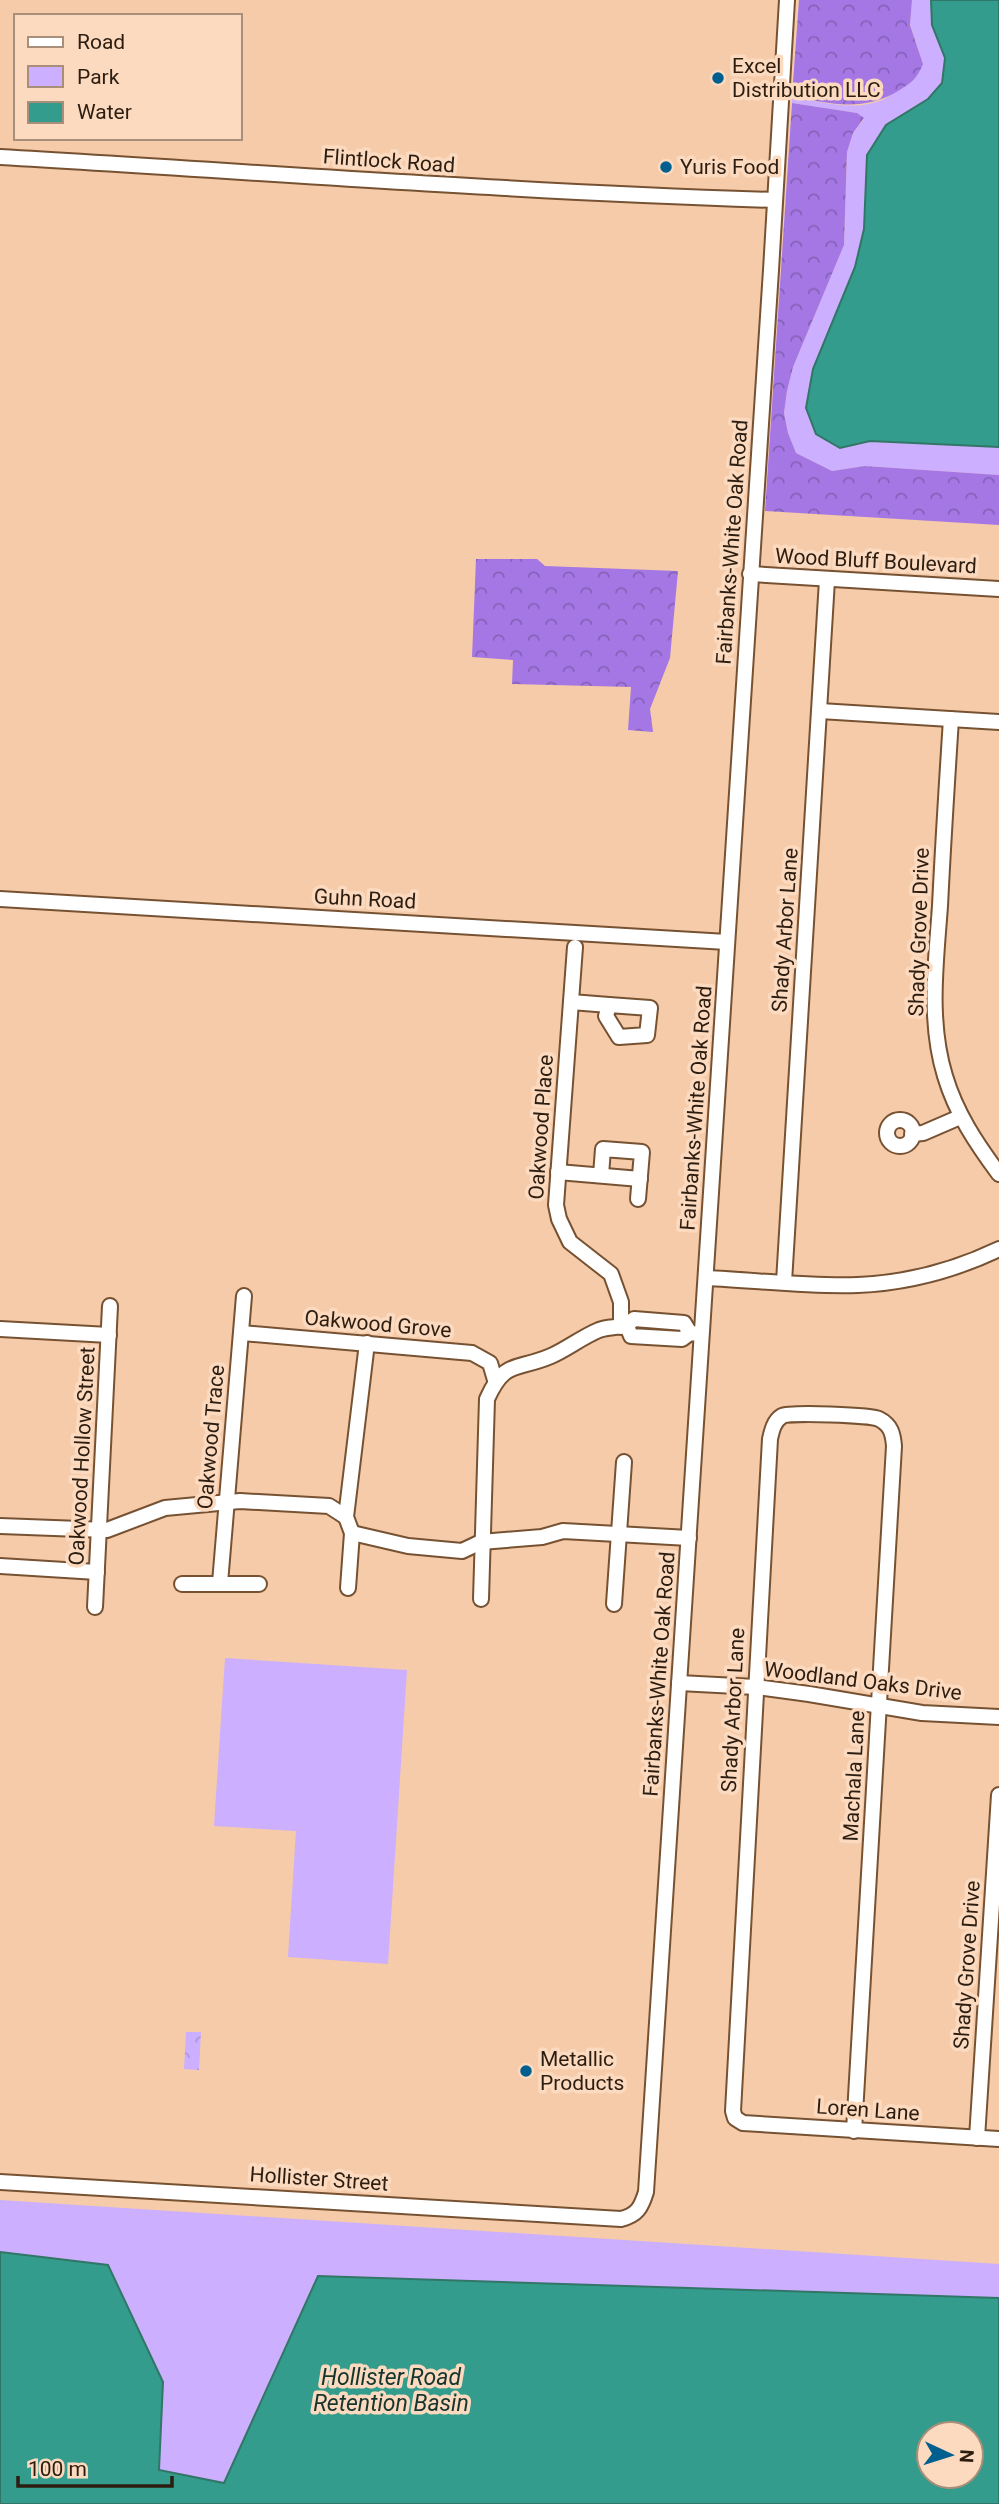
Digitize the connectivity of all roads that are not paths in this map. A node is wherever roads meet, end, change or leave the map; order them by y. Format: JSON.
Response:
{"nodes":[{"id":1,"x":787,"y":0,"type":"edge"},
{"id":2,"x":0,"y":157,"type":"edge"},
{"id":3,"x":775,"y":200,"type":"junction"},
{"id":4,"x":750,"y":574,"type":"junction"},
{"id":5,"x":827,"y":580,"type":"junction"},
{"id":6,"x":999,"y":589,"type":"edge"},
{"id":7,"x":820,"y":711,"type":"junction"},
{"id":8,"x":951,"y":719,"type":"junction"},
{"id":9,"x":999,"y":722,"type":"edge"},
{"id":10,"x":0,"y":899,"type":"edge"},
{"id":11,"x":727,"y":942,"type":"junction"},
{"id":12,"x":575,"y":947,"type":"dead end"},
{"id":13,"x":571,"y":1002,"type":"junction"},
{"id":14,"x":609,"y":1005,"type":"dead end"},
{"id":15,"x":960,"y":1116,"type":"junction"},
{"id":16,"x":912,"y":1134,"type":"dead end"},
{"id":17,"x":558,"y":1172,"type":"junction"},
{"id":18,"x":999,"y":1174,"type":"edge"},
{"id":19,"x":601,"y":1175,"type":"junction"},
{"id":20,"x":640,"y":1179,"type":"junction"},
{"id":21,"x":638,"y":1199,"type":"dead end"},
{"id":22,"x":999,"y":1250,"type":"edge"},
{"id":23,"x":706,"y":1278,"type":"junction"},
{"id":24,"x":784,"y":1282,"type":"junction"},
{"id":25,"x":244,"y":1296,"type":"dead end"},
{"id":26,"x":110,"y":1306,"type":"dead end"},
{"id":27,"x":624,"y":1326,"type":"junction"},
{"id":28,"x":0,"y":1329,"type":"edge"},
{"id":29,"x":242,"y":1333,"type":"junction"},
{"id":30,"x":696,"y":1333,"type":"junction"},
{"id":31,"x":109,"y":1335,"type":"junction"},
{"id":32,"x":368,"y":1343,"type":"junction"},
{"id":33,"x":495,"y":1380,"type":"junction"},
{"id":34,"x":888,"y":1425,"type":"joint"},
{"id":35,"x":624,"y":1462,"type":"dead end"},
{"id":36,"x":226,"y":1503,"type":"junction"},
{"id":37,"x":346,"y":1517,"type":"junction"},
{"id":38,"x":0,"y":1526,"type":"edge"},
{"id":39,"x":99,"y":1530,"type":"junction"},
{"id":40,"x":352,"y":1533,"type":"junction"},
{"id":41,"x":619,"y":1534,"type":"junction"},
{"id":42,"x":689,"y":1538,"type":"junction"},
{"id":43,"x":481,"y":1542,"type":"junction"},
{"id":44,"x":0,"y":1566,"type":"edge"},
{"id":45,"x":97,"y":1572,"type":"junction"},
{"id":46,"x":220,"y":1583,"type":"junction"},
{"id":47,"x":182,"y":1584,"type":"dead end"},
{"id":48,"x":259,"y":1584,"type":"dead end"},
{"id":49,"x":348,"y":1588,"type":"dead end"},
{"id":50,"x":481,"y":1598,"type":"dead end"},
{"id":51,"x":614,"y":1604,"type":"dead end"},
{"id":52,"x":95,"y":1607,"type":"dead end"},
{"id":53,"x":679,"y":1683,"type":"junction"},
{"id":54,"x":756,"y":1687,"type":"junction"},
{"id":55,"x":879,"y":1706,"type":"junction"},
{"id":56,"x":999,"y":1717,"type":"edge"},
{"id":57,"x":999,"y":1795,"type":"edge"},
{"id":58,"x":997,"y":1857,"type":"edge"},
{"id":59,"x":993,"y":1998,"type":"edge"},
{"id":60,"x":735,"y":2118,"type":"joint"},
{"id":61,"x":853,"y":2131,"type":"junction"},
{"id":62,"x":977,"y":2138,"type":"junction"},
{"id":63,"x":999,"y":2139,"type":"edge"},
{"id":64,"x":0,"y":2182,"type":"edge"},
{"id":65,"x":634,"y":2215,"type":"joint"}],
"edges":[{"from":1,"to":3,"type":"street","name":"Fairbanks-White Oak Road"},
{"from":2,"to":3,"type":"street","name":"Flintlock Road"},
{"from":3,"to":4,"type":"street","name":"Fairbanks-White Oak Road"},
{"from":4,"to":5,"type":"street","name":"Wood Bluff Boulevard"},
{"from":4,"to":11,"type":"street","name":"Fairbanks-White Oak Road"},
{"from":5,"to":6,"type":"street","name":"Wood Bluff Boulevard"},
{"from":5,"to":7,"type":"street","name":"Shady Arbor Lane"},
{"from":7,"to":8,"type":"street"},
{"from":7,"to":24,"type":"street","name":"Shady Arbor Lane"},
{"from":8,"to":9,"type":"street"},
{"from":8,"to":15,"type":"street","name":"Shady Grove Drive"},
{"from":10,"to":11,"type":"street","name":"Guhn Road"},
{"from":11,"to":23,"type":"street","name":"Fairbanks-White Oak Road"},
{"from":12,"to":13,"type":"street","name":"Oakwood Place"},
{"from":13,"to":14,"type":"street"},
{"from":13,"to":17,"type":"street","name":"Oakwood Place"},
{"from":15,"to":16,"type":"street"},
{"from":15,"to":18,"type":"street","name":"Shady Grove Drive"},
{"from":17,"to":19,"type":"street"},
{"from":17,"to":27,"type":"street","name":"Oakwood Place"},
{"from":19,"to":20,"type":"street"},
{"from":19,"to":20,"type":"street"},
{"from":20,"to":21,"type":"street"},
{"from":22,"to":24,"type":"street"},
{"from":23,"to":24,"type":"street"},
{"from":23,"to":30,"type":"street","name":"Fairbanks-White Oak Road"},
{"from":25,"to":29,"type":"street","name":"Oakwood Trace"},
{"from":26,"to":31,"type":"street","name":"Oakwood Hollow Street"},
{"from":27,"to":30,"type":"street"},
{"from":27,"to":33,"type":"street"},
{"from":28,"to":31,"type":"street"},
{"from":29,"to":32,"type":"street","name":"Oakwood Grove"},
{"from":29,"to":36,"type":"street","name":"Oakwood Trace"},
{"from":30,"to":42,"type":"street","name":"Fairbanks-White Oak Road"},
{"from":31,"to":39,"type":"street","name":"Oakwood Hollow Street"},
{"from":32,"to":33,"type":"street","name":"Oakwood Grove"},
{"from":32,"to":37,"type":"street"},
{"from":33,"to":43,"type":"street"},
{"from":34,"to":54,"type":"street","name":"Shady Arbor Lane"},
{"from":34,"to":55,"type":"street","name":"Machala Lane"},
{"from":35,"to":41,"type":"street"},
{"from":36,"to":37,"type":"street"},
{"from":36,"to":39,"type":"street"},
{"from":36,"to":46,"type":"street","name":"Oakwood Trace"},
{"from":37,"to":40,"type":"street"},
{"from":38,"to":39,"type":"street"},
{"from":39,"to":45,"type":"street","name":"Oakwood Hollow Street"},
{"from":40,"to":43,"type":"street"},
{"from":40,"to":49,"type":"street"},
{"from":41,"to":42,"type":"street"},
{"from":41,"to":43,"type":"street"},
{"from":41,"to":51,"type":"street"},
{"from":42,"to":53,"type":"street","name":"Fairbanks-White Oak Road"},
{"from":43,"to":50,"type":"street"},
{"from":44,"to":45,"type":"street"},
{"from":45,"to":52,"type":"street","name":"Oakwood Hollow Street"},
{"from":46,"to":47,"type":"street"},
{"from":46,"to":48,"type":"street"},
{"from":53,"to":54,"type":"street","name":"Woodland Oaks Drive"},
{"from":53,"to":65,"type":"street","name":"Fairbanks-White Oak Road"},
{"from":54,"to":55,"type":"street","name":"Woodland Oaks Drive"},
{"from":54,"to":60,"type":"street","name":"Shady Arbor Lane"},
{"from":55,"to":56,"type":"street","name":"Woodland Oaks Drive"},
{"from":55,"to":61,"type":"street","name":"Machala Lane"},
{"from":57,"to":58,"type":"street","name":"Shady Grove Drive"},
{"from":58,"to":59,"type":"street","name":"Shady Grove Drive"},
{"from":59,"to":62,"type":"street","name":"Shady Grove Drive"},
{"from":60,"to":61,"type":"street","name":"Loren Lane"},
{"from":61,"to":62,"type":"street","name":"Loren Lane"},
{"from":62,"to":63,"type":"street","name":"Loren Lane"},
{"from":64,"to":65,"type":"street","name":"Hollister Street"}]}
